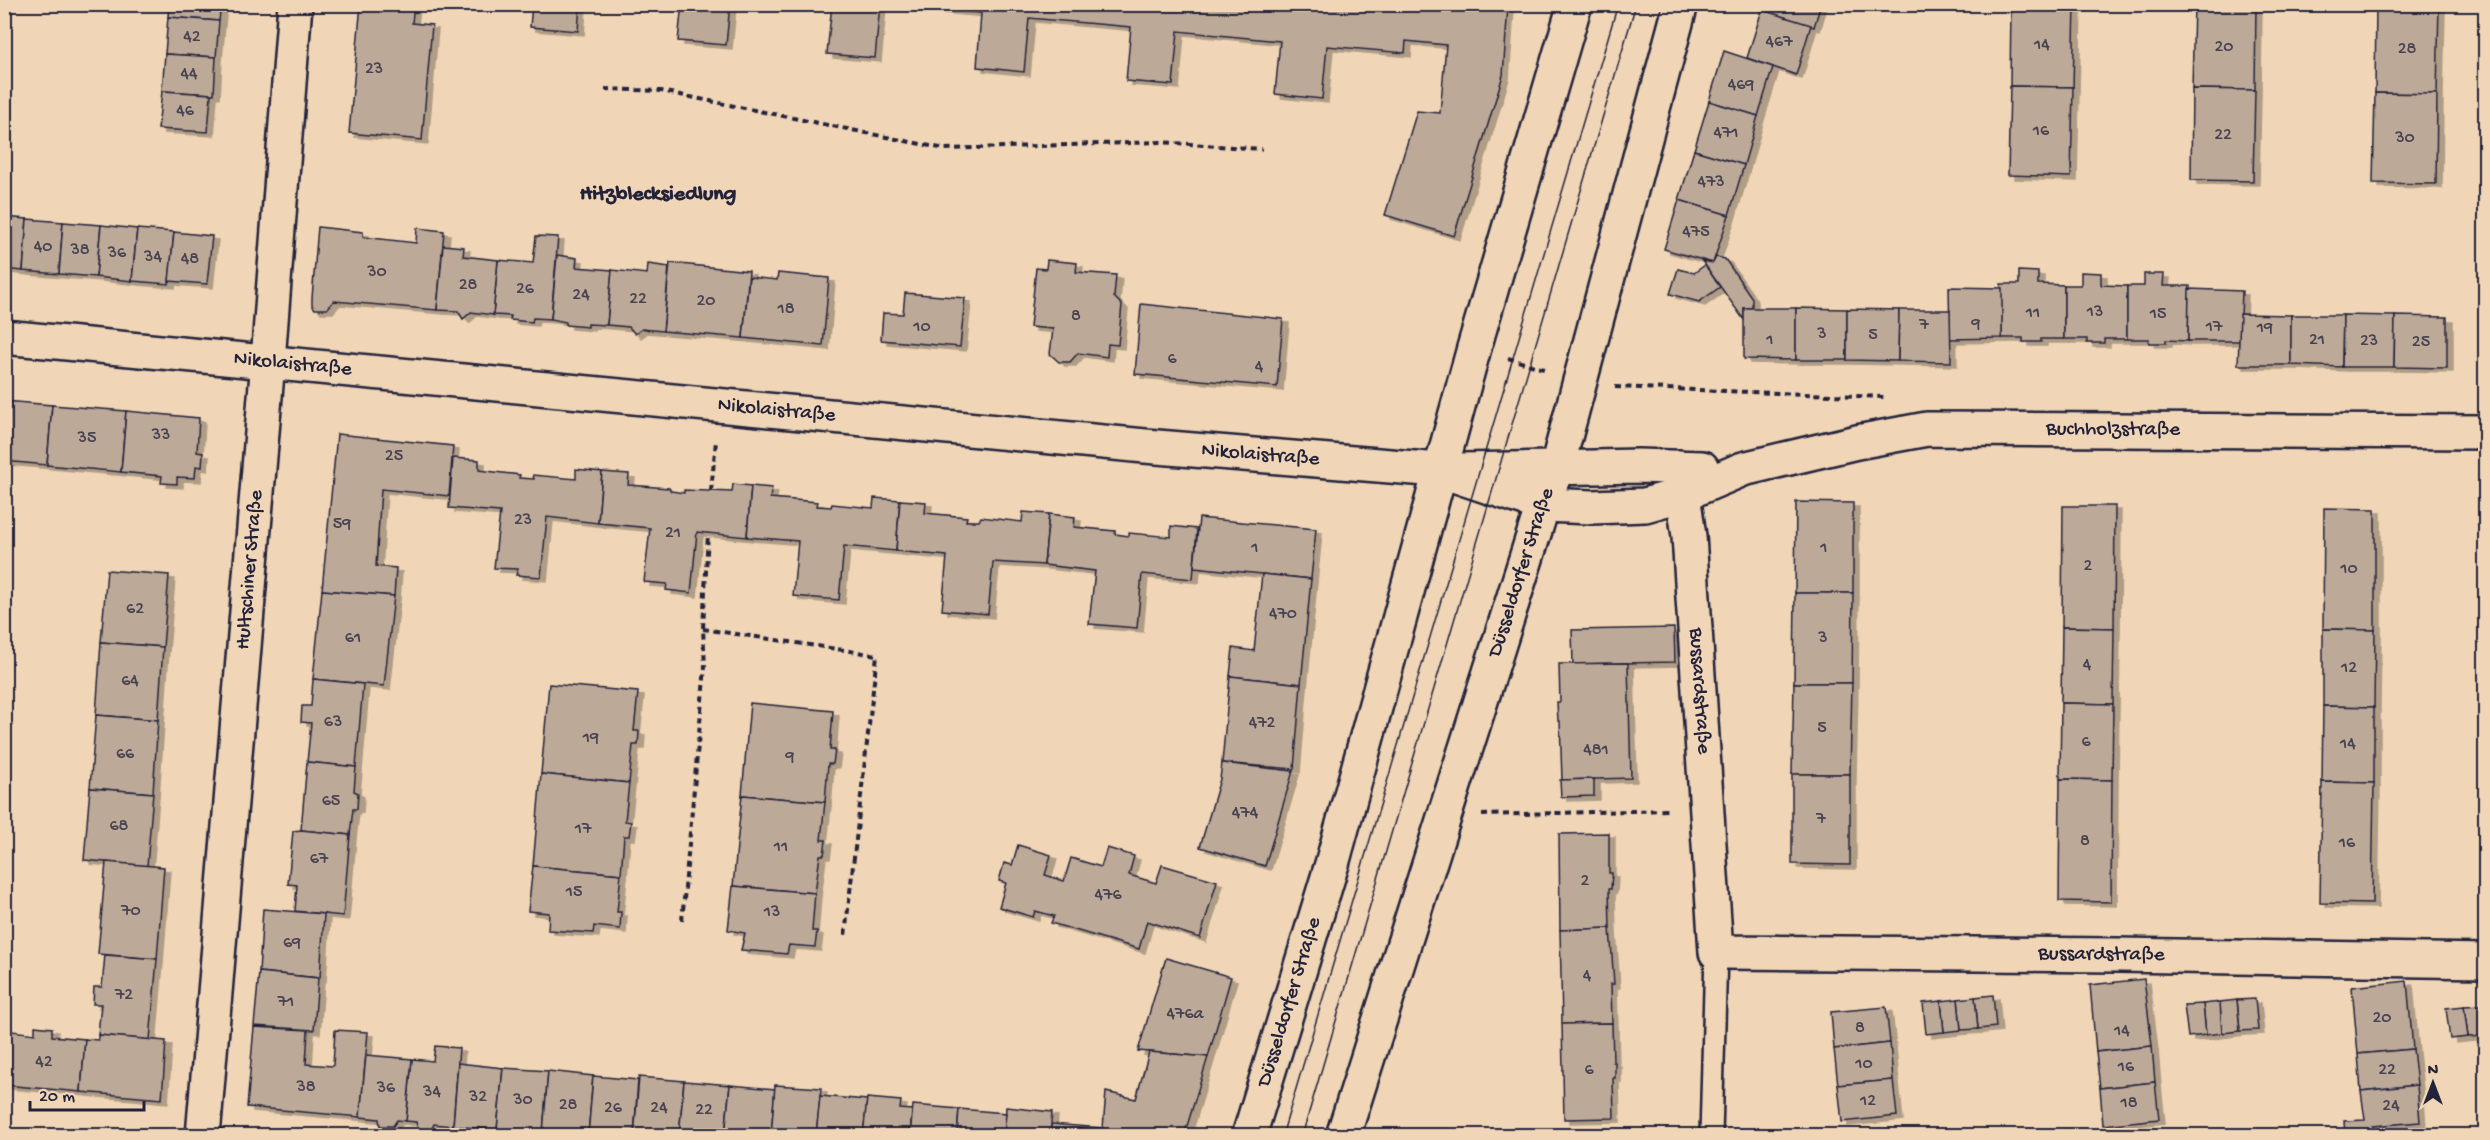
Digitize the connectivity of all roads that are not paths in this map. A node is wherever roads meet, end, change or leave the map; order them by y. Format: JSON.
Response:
{"nodes":[{"id":1,"x":295,"y":4,"type":"edge"},
{"id":2,"x":1575,"y":4,"type":"edge"},
{"id":3,"x":1681,"y":4,"type":"edge"},
{"id":4,"x":4,"y":337,"type":"edge"},
{"id":5,"x":268,"y":361,"type":"junction"},
{"id":6,"x":2486,"y":432,"type":"edge"},
{"id":7,"x":1557,"y":467,"type":"junction"},
{"id":8,"x":1439,"y":471,"type":"junction"},
{"id":9,"x":1682,"y":481,"type":"junction"},
{"id":10,"x":1543,"y":505,"type":"junction"},
{"id":11,"x":1716,"y":952,"type":"junction"},
{"id":12,"x":2486,"y":961,"type":"edge"},
{"id":13,"x":203,"y":1136,"type":"edge"},
{"id":14,"x":1249,"y":1136,"type":"edge"},
{"id":15,"x":1343,"y":1136,"type":"edge"},
{"id":16,"x":1711,"y":1136,"type":"edge"}],
"edges":[{"from":1,"to":5,"type":"street","name":"Hultschiner Straße"},
{"from":2,"to":8,"type":"street","name":"Düsseldorfer Straße"},
{"from":3,"to":7,"type":"street","name":"Düsseldorfer Straße"},
{"from":4,"to":5,"type":"street","name":"Nikolaistraße"},
{"from":5,"to":8,"type":"street","name":"Nikolaistraße"},
{"from":5,"to":13,"type":"street","name":"Hultschiner Straße"},
{"from":6,"to":9,"type":"street","name":"Buchholzstraße"},
{"from":7,"to":8,"type":"street","name":"Buchholzstraße"},
{"from":7,"to":9,"type":"street","name":"Buchholzstraße"},
{"from":7,"to":10,"type":"street","name":"Düsseldorfer Straße"},
{"from":8,"to":10,"type":"street","name":"Nikolaistraße"},
{"from":8,"to":14,"type":"street","name":"Düsseldorfer Straße"},
{"from":9,"to":10,"type":"street","name":"Buchholzstraße"},
{"from":9,"to":11,"type":"street","name":"Bussardstraße"},
{"from":10,"to":15,"type":"street","name":"Düsseldorfer Straße"},
{"from":11,"to":12,"type":"street","name":"Bussardstraße"},
{"from":11,"to":16,"type":"lane","name":"Bussardstraße"}]}
